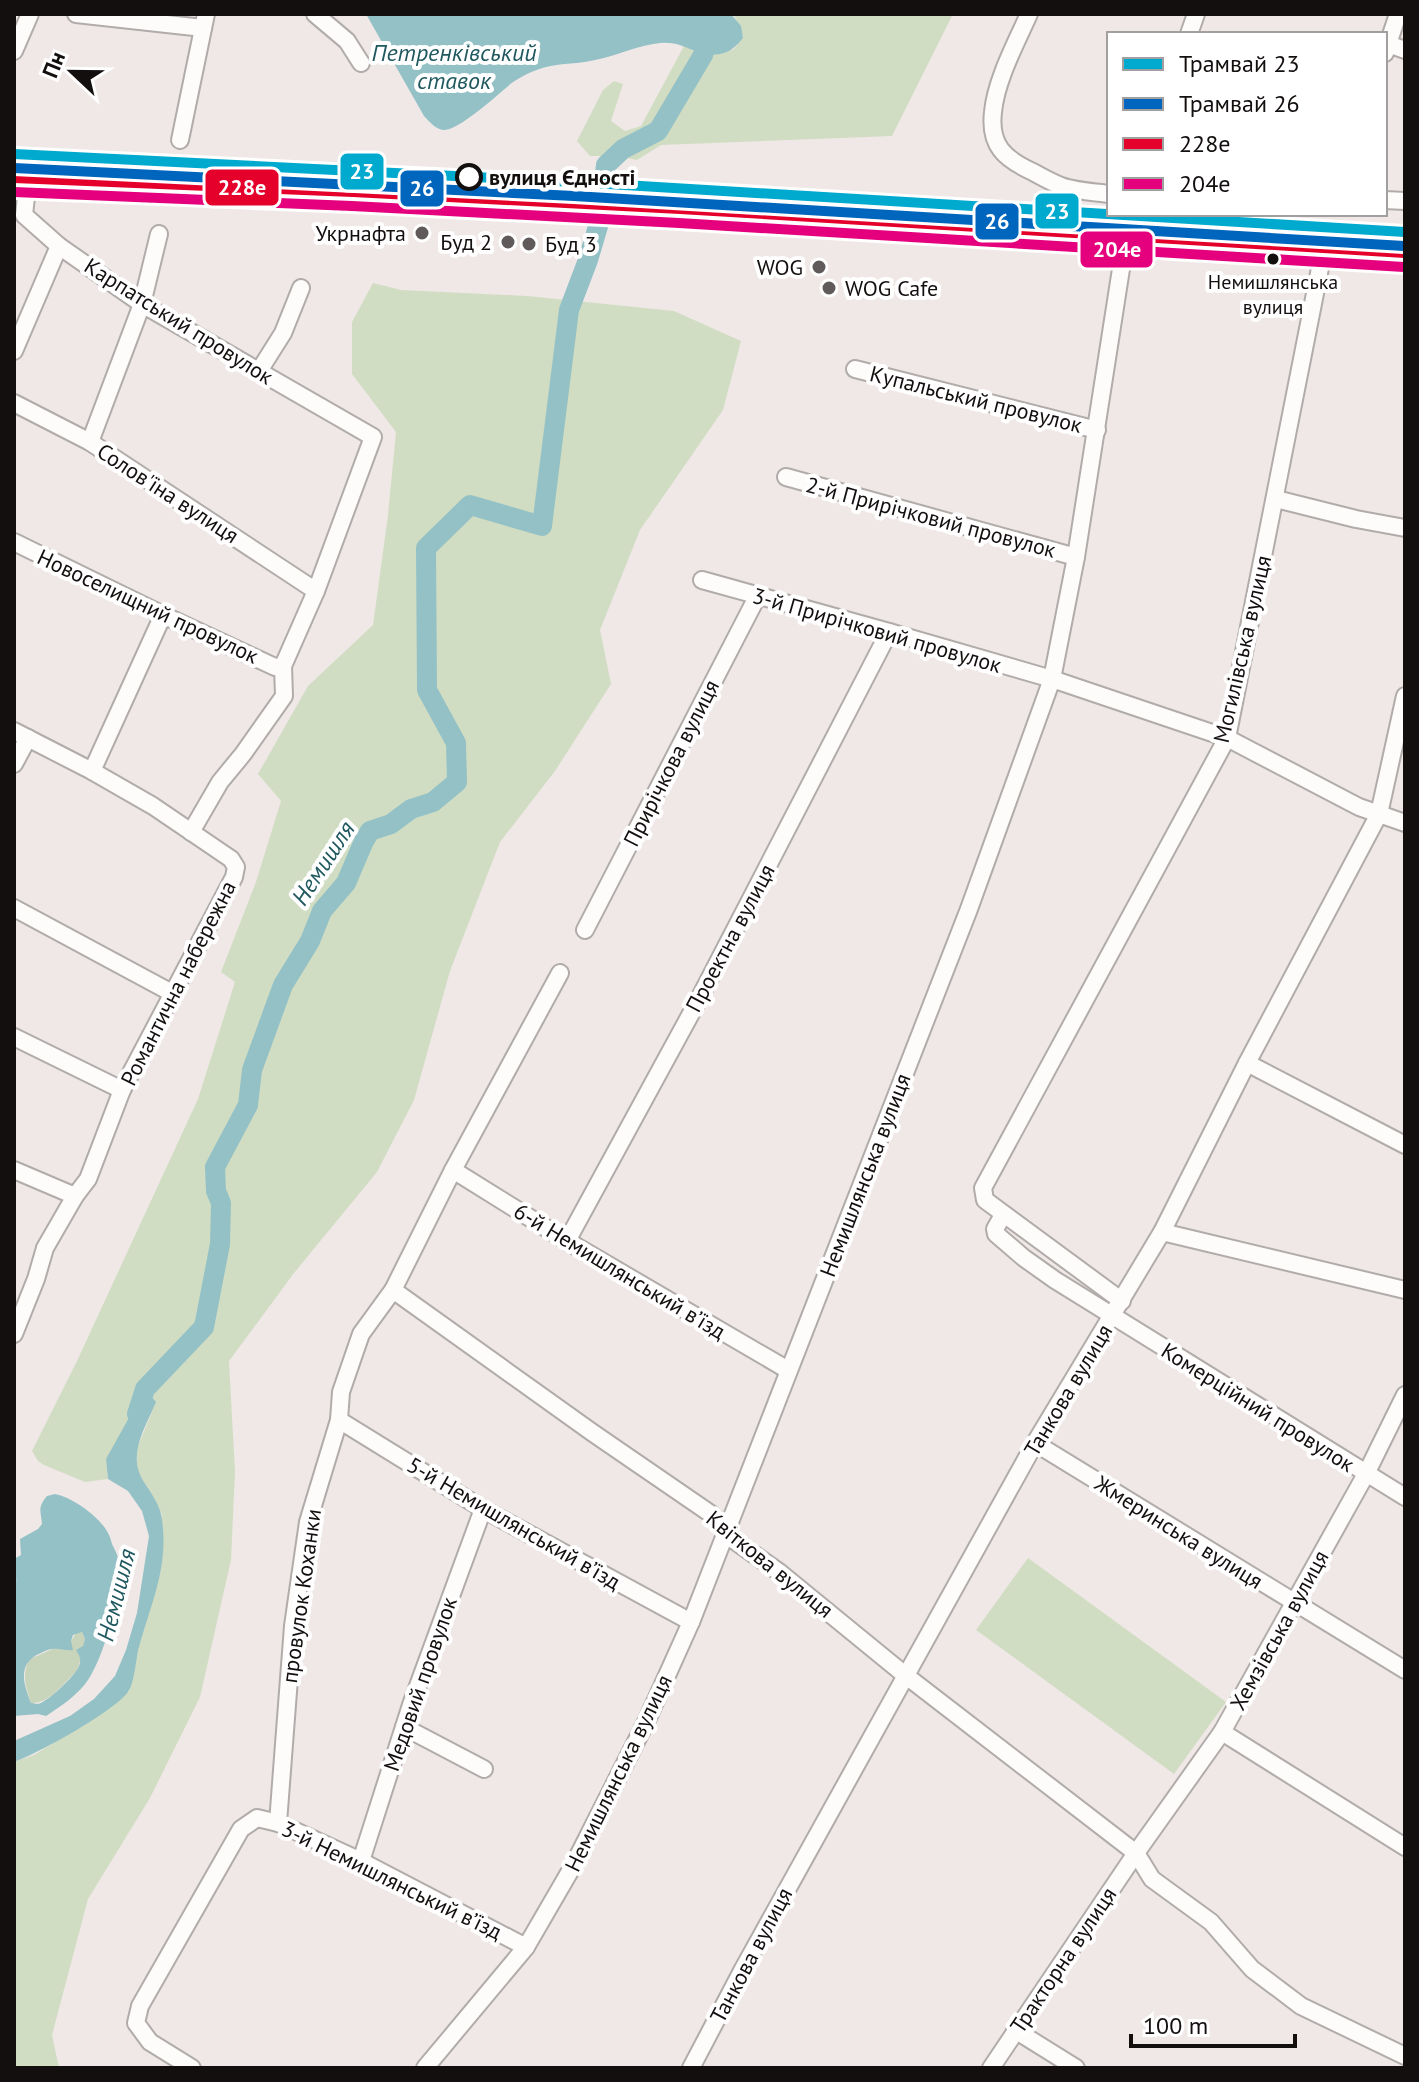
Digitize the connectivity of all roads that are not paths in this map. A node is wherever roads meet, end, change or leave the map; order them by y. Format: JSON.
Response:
{"nodes":[{"id":1,"x":30,"y":14,"type":"edge"},
{"id":2,"x":76,"y":14,"type":"edge"},
{"id":3,"x":315,"y":14,"type":"edge"},
{"id":4,"x":1029,"y":14,"type":"edge"},
{"id":5,"x":1398,"y":14,"type":"edge"},
{"id":6,"x":204,"y":21,"type":"edge"},
{"id":7,"x":1387,"y":45,"type":"edge"},
{"id":8,"x":14,"y":51,"type":"edge"},
{"id":9,"x":361,"y":63,"type":"dead end"},
{"id":10,"x":180,"y":140,"type":"dead end"},
{"id":11,"x":21,"y":178,"type":"edge"},
{"id":12,"x":1107,"y":194,"type":"edge"},
{"id":13,"x":1131,"y":216,"type":"edge"},
{"id":14,"x":159,"y":234,"type":"dead end"},
{"id":15,"x":1126,"y":237,"type":"junction"},
{"id":16,"x":59,"y":246,"type":"junction"},
{"id":17,"x":1324,"y":248,"type":"junction"},
{"id":18,"x":1405,"y":253,"type":"edge"},
{"id":19,"x":301,"y":288,"type":"dead end"},
{"id":20,"x":142,"y":304,"type":"junction"},
{"id":21,"x":14,"y":351,"type":"edge"},
{"id":22,"x":855,"y":369,"type":"dead end"},
{"id":23,"x":259,"y":371,"type":"junction"},
{"id":24,"x":14,"y":403,"type":"edge"},
{"id":25,"x":1097,"y":430,"type":"junction"},
{"id":26,"x":90,"y":442,"type":"junction"},
{"id":27,"x":786,"y":477,"type":"dead end"},
{"id":28,"x":1276,"y":499,"type":"junction"},
{"id":29,"x":1405,"y":528,"type":"edge"},
{"id":30,"x":14,"y":542,"type":"edge"},
{"id":31,"x":1076,"y":557,"type":"junction"},
{"id":32,"x":702,"y":580,"type":"dead end"},
{"id":33,"x":316,"y":591,"type":"junction"},
{"id":34,"x":757,"y":597,"type":"junction"},
{"id":35,"x":163,"y":615,"type":"junction"},
{"id":36,"x":889,"y":632,"type":"junction"},
{"id":37,"x":283,"y":666,"type":"junction"},
{"id":38,"x":1052,"y":679,"type":"junction"},
{"id":39,"x":1405,"y":696,"type":"edge"},
{"id":40,"x":21,"y":734,"type":"edge"},
{"id":41,"x":1227,"y":738,"type":"junction"},
{"id":42,"x":14,"y":764,"type":"edge"},
{"id":43,"x":92,"y":771,"type":"junction"},
{"id":44,"x":1379,"y":814,"type":"junction"},
{"id":45,"x":1405,"y":823,"type":"edge"},
{"id":46,"x":191,"y":832,"type":"junction"},
{"id":47,"x":14,"y":908,"type":"edge"},
{"id":48,"x":585,"y":930,"type":"dead end"},
{"id":49,"x":560,"y":973,"type":"dead end"},
{"id":50,"x":172,"y":993,"type":"junction"},
{"id":51,"x":14,"y":1037,"type":"edge"},
{"id":52,"x":1247,"y":1063,"type":"junction"},
{"id":53,"x":122,"y":1090,"type":"junction"},
{"id":54,"x":1405,"y":1145,"type":"edge"},
{"id":55,"x":14,"y":1170,"type":"edge"},
{"id":56,"x":453,"y":1170,"type":"junction"},
{"id":57,"x":75,"y":1196,"type":"junction"},
{"id":58,"x":1003,"y":1215,"type":"junction"},
{"id":59,"x":1162,"y":1232,"type":"junction"},
{"id":60,"x":567,"y":1241,"type":"junction"},
{"id":61,"x":393,"y":1290,"type":"junction"},
{"id":62,"x":1405,"y":1290,"type":"edge"},
{"id":63,"x":1122,"y":1301,"type":"junction"},
{"id":64,"x":18,"y":1312,"type":"edge"},
{"id":65,"x":1112,"y":1316,"type":"junction"},
{"id":66,"x":14,"y":1334,"type":"edge"},
{"id":67,"x":788,"y":1370,"type":"junction"},
{"id":68,"x":1405,"y":1395,"type":"edge"},
{"id":69,"x":339,"y":1420,"type":"junction"},
{"id":70,"x":1035,"y":1443,"type":"junction"},
{"id":71,"x":1366,"y":1474,"type":"junction"},
{"id":72,"x":1405,"y":1497,"type":"edge"},
{"id":73,"x":483,"y":1509,"type":"junction"},
{"id":74,"x":725,"y":1531,"type":"junction"},
{"id":75,"x":1294,"y":1603,"type":"junction"},
{"id":76,"x":691,"y":1622,"type":"junction"},
{"id":77,"x":1405,"y":1670,"type":"edge"},
{"id":78,"x":905,"y":1675,"type":"junction"},
{"id":79,"x":404,"y":1727,"type":"junction"},
{"id":80,"x":1222,"y":1732,"type":"junction"},
{"id":81,"x":484,"y":1769,"type":"dead end"},
{"id":82,"x":278,"y":1823,"type":"junction"},
{"id":83,"x":1405,"y":1847,"type":"edge"},
{"id":84,"x":1136,"y":1853,"type":"junction"},
{"id":85,"x":361,"y":1861,"type":"junction"},
{"id":86,"x":526,"y":1947,"type":"junction"},
{"id":87,"x":1015,"y":2030,"type":"junction"},
{"id":88,"x":1405,"y":2056,"type":"edge"},
{"id":89,"x":192,"y":2068,"type":"edge"},
{"id":90,"x":425,"y":2068,"type":"edge"},
{"id":91,"x":691,"y":2068,"type":"edge"},
{"id":92,"x":991,"y":2068,"type":"edge"},
{"id":93,"x":1076,"y":2068,"type":"edge"}],
"edges":[{"from":1,"to":8,"type":"street"},
{"from":2,"to":6,"type":"street"},
{"from":3,"to":9,"type":"street"},
{"from":4,"to":12,"type":"street"},
{"from":5,"to":7,"type":"street"},
{"from":6,"to":10,"type":"street"},
{"from":11,"to":15,"type":"main road"},
{"from":11,"to":16,"type":"street","name":"Карпатський провулок"},
{"from":13,"to":15,"type":"street","name":"Немишлянська вулиця"},
{"from":14,"to":20,"type":"street"},
{"from":15,"to":17,"type":"main road"},
{"from":15,"to":25,"type":"street","name":"Немишлянська вулиця"},
{"from":16,"to":20,"type":"street","name":"Карпатський провулок"},
{"from":16,"to":21,"type":"street"},
{"from":17,"to":18,"type":"main road"},
{"from":17,"to":28,"type":"street","name":"Могилівська вулиця"},
{"from":19,"to":23,"type":"street"},
{"from":20,"to":23,"type":"street","name":"Карпатський провулок"},
{"from":20,"to":26,"type":"street"},
{"from":22,"to":25,"type":"street","name":"Купальський провулок"},
{"from":23,"to":33,"type":"street","name":"Карпатський провулок"},
{"from":24,"to":26,"type":"street","name":"Солов'їна вулиця"},
{"from":25,"to":31,"type":"street","name":"Немишлянська вулиця"},
{"from":26,"to":33,"type":"street","name":"Солов'їна вулиця"},
{"from":27,"to":31,"type":"street","name":"2-й Прирічковий провулок"},
{"from":28,"to":29,"type":"street"},
{"from":28,"to":41,"type":"street","name":"Могилівська вулиця"},
{"from":30,"to":35,"type":"street","name":"Новоселищний провулок"},
{"from":31,"to":38,"type":"street","name":"Немишлянська вулиця"},
{"from":32,"to":34,"type":"street","name":"3-й Прирічковий провулок"},
{"from":33,"to":37,"type":"street"},
{"from":34,"to":36,"type":"street","name":"3-й Прирічковий провулок"},
{"from":34,"to":48,"type":"street","name":"Прирічкова вулиця"},
{"from":35,"to":37,"type":"street","name":"Новоселищний провулок"},
{"from":35,"to":43,"type":"street"},
{"from":36,"to":38,"type":"street","name":"3-й Прирічковий провулок"},
{"from":36,"to":60,"type":"street","name":"Проектна вулиця"},
{"from":37,"to":46,"type":"street"},
{"from":38,"to":41,"type":"street","name":"3-й Прирічковий провулок"},
{"from":38,"to":67,"type":"street","name":"Немишлянська вулиця"},
{"from":39,"to":44,"type":"street","name":"Танкова вулиця"},
{"from":40,"to":42,"type":"street"},
{"from":40,"to":43,"type":"street"},
{"from":41,"to":44,"type":"street","name":"3-й Прирічковий провулок"},
{"from":41,"to":58,"type":"street","name":"Могилівська вулиця"},
{"from":43,"to":46,"type":"street"},
{"from":44,"to":45,"type":"street","name":"3-й Прирічковий провулок"},
{"from":44,"to":52,"type":"street","name":"Танкова вулиця"},
{"from":46,"to":50,"type":"street","name":"Романтична набережна"},
{"from":47,"to":50,"type":"street"},
{"from":49,"to":56,"type":"street"},
{"from":50,"to":53,"type":"street","name":"Романтична набережна"},
{"from":51,"to":53,"type":"street"},
{"from":52,"to":54,"type":"street"},
{"from":52,"to":59,"type":"street","name":"Танкова вулиця"},
{"from":53,"to":57,"type":"street","name":"Романтична набережна"},
{"from":55,"to":57,"type":"street"},
{"from":56,"to":60,"type":"street","name":"6-й Немишлянський в’їзд"},
{"from":56,"to":61,"type":"street"},
{"from":57,"to":64,"type":"street","name":"Романтична набережна"},
{"from":58,"to":63,"type":"street"},
{"from":58,"to":65,"type":"street","name":"Комерційний провулок"},
{"from":59,"to":62,"type":"street"},
{"from":59,"to":63,"type":"street","name":"Танкова вулиця"},
{"from":60,"to":67,"type":"street","name":"6-й Немишлянський в’їзд"},
{"from":61,"to":69,"type":"street","name":"провулок Коханки"},
{"from":61,"to":74,"type":"street","name":"Квіткова вулиця"},
{"from":63,"to":65,"type":"street","name":"Танкова вулиця"},
{"from":64,"to":66,"type":"street","name":"Романтична набережна"},
{"from":65,"to":70,"type":"street","name":"Танкова вулиця"},
{"from":65,"to":71,"type":"street","name":"Комерційний провулок"},
{"from":67,"to":74,"type":"street","name":"Немишлянська вулиця"},
{"from":68,"to":71,"type":"street","name":"Хемзівська вулиця"},
{"from":69,"to":73,"type":"street","name":"5-й Немишлянський в’їзд"},
{"from":69,"to":82,"type":"street","name":"провулок Коханки"},
{"from":70,"to":75,"type":"street","name":"Жмеринська вулиця"},
{"from":70,"to":78,"type":"street","name":"Танкова вулиця"},
{"from":71,"to":72,"type":"street","name":"Комерційний провулок"},
{"from":71,"to":75,"type":"street","name":"Хемзівська вулиця"},
{"from":73,"to":76,"type":"street","name":"5-й Немишлянський в’їзд"},
{"from":73,"to":79,"type":"street","name":"Медовий провулок"},
{"from":74,"to":76,"type":"street","name":"Немишлянська вулиця"},
{"from":74,"to":78,"type":"street","name":"Квіткова вулиця"},
{"from":75,"to":77,"type":"street","name":"Жмеринська вулиця"},
{"from":75,"to":80,"type":"street","name":"Хемзівська вулиця"},
{"from":76,"to":86,"type":"street","name":"Немишлянська вулиця"},
{"from":78,"to":84,"type":"street","name":"Квіткова вулиця"},
{"from":78,"to":91,"type":"street","name":"Танкова вулиця"},
{"from":79,"to":81,"type":"street"},
{"from":79,"to":85,"type":"street","name":"Медовий провулок"},
{"from":80,"to":83,"type":"street"},
{"from":80,"to":84,"type":"street","name":"Хемзівська вулиця"},
{"from":82,"to":85,"type":"street","name":"3-й Немишлянський в’їзд"},
{"from":82,"to":89,"type":"street","name":"3-й Немишлянський в’їзд"},
{"from":84,"to":87,"type":"street","name":"Тракторна вулиця"},
{"from":84,"to":88,"type":"street","name":"Квіткова вулиця"},
{"from":85,"to":86,"type":"street","name":"3-й Немишлянський в’їзд"},
{"from":86,"to":90,"type":"street","name":"Немишлянська вулиця"},
{"from":87,"to":92,"type":"street","name":"Тракторна вулиця"},
{"from":87,"to":93,"type":"street"}]}
